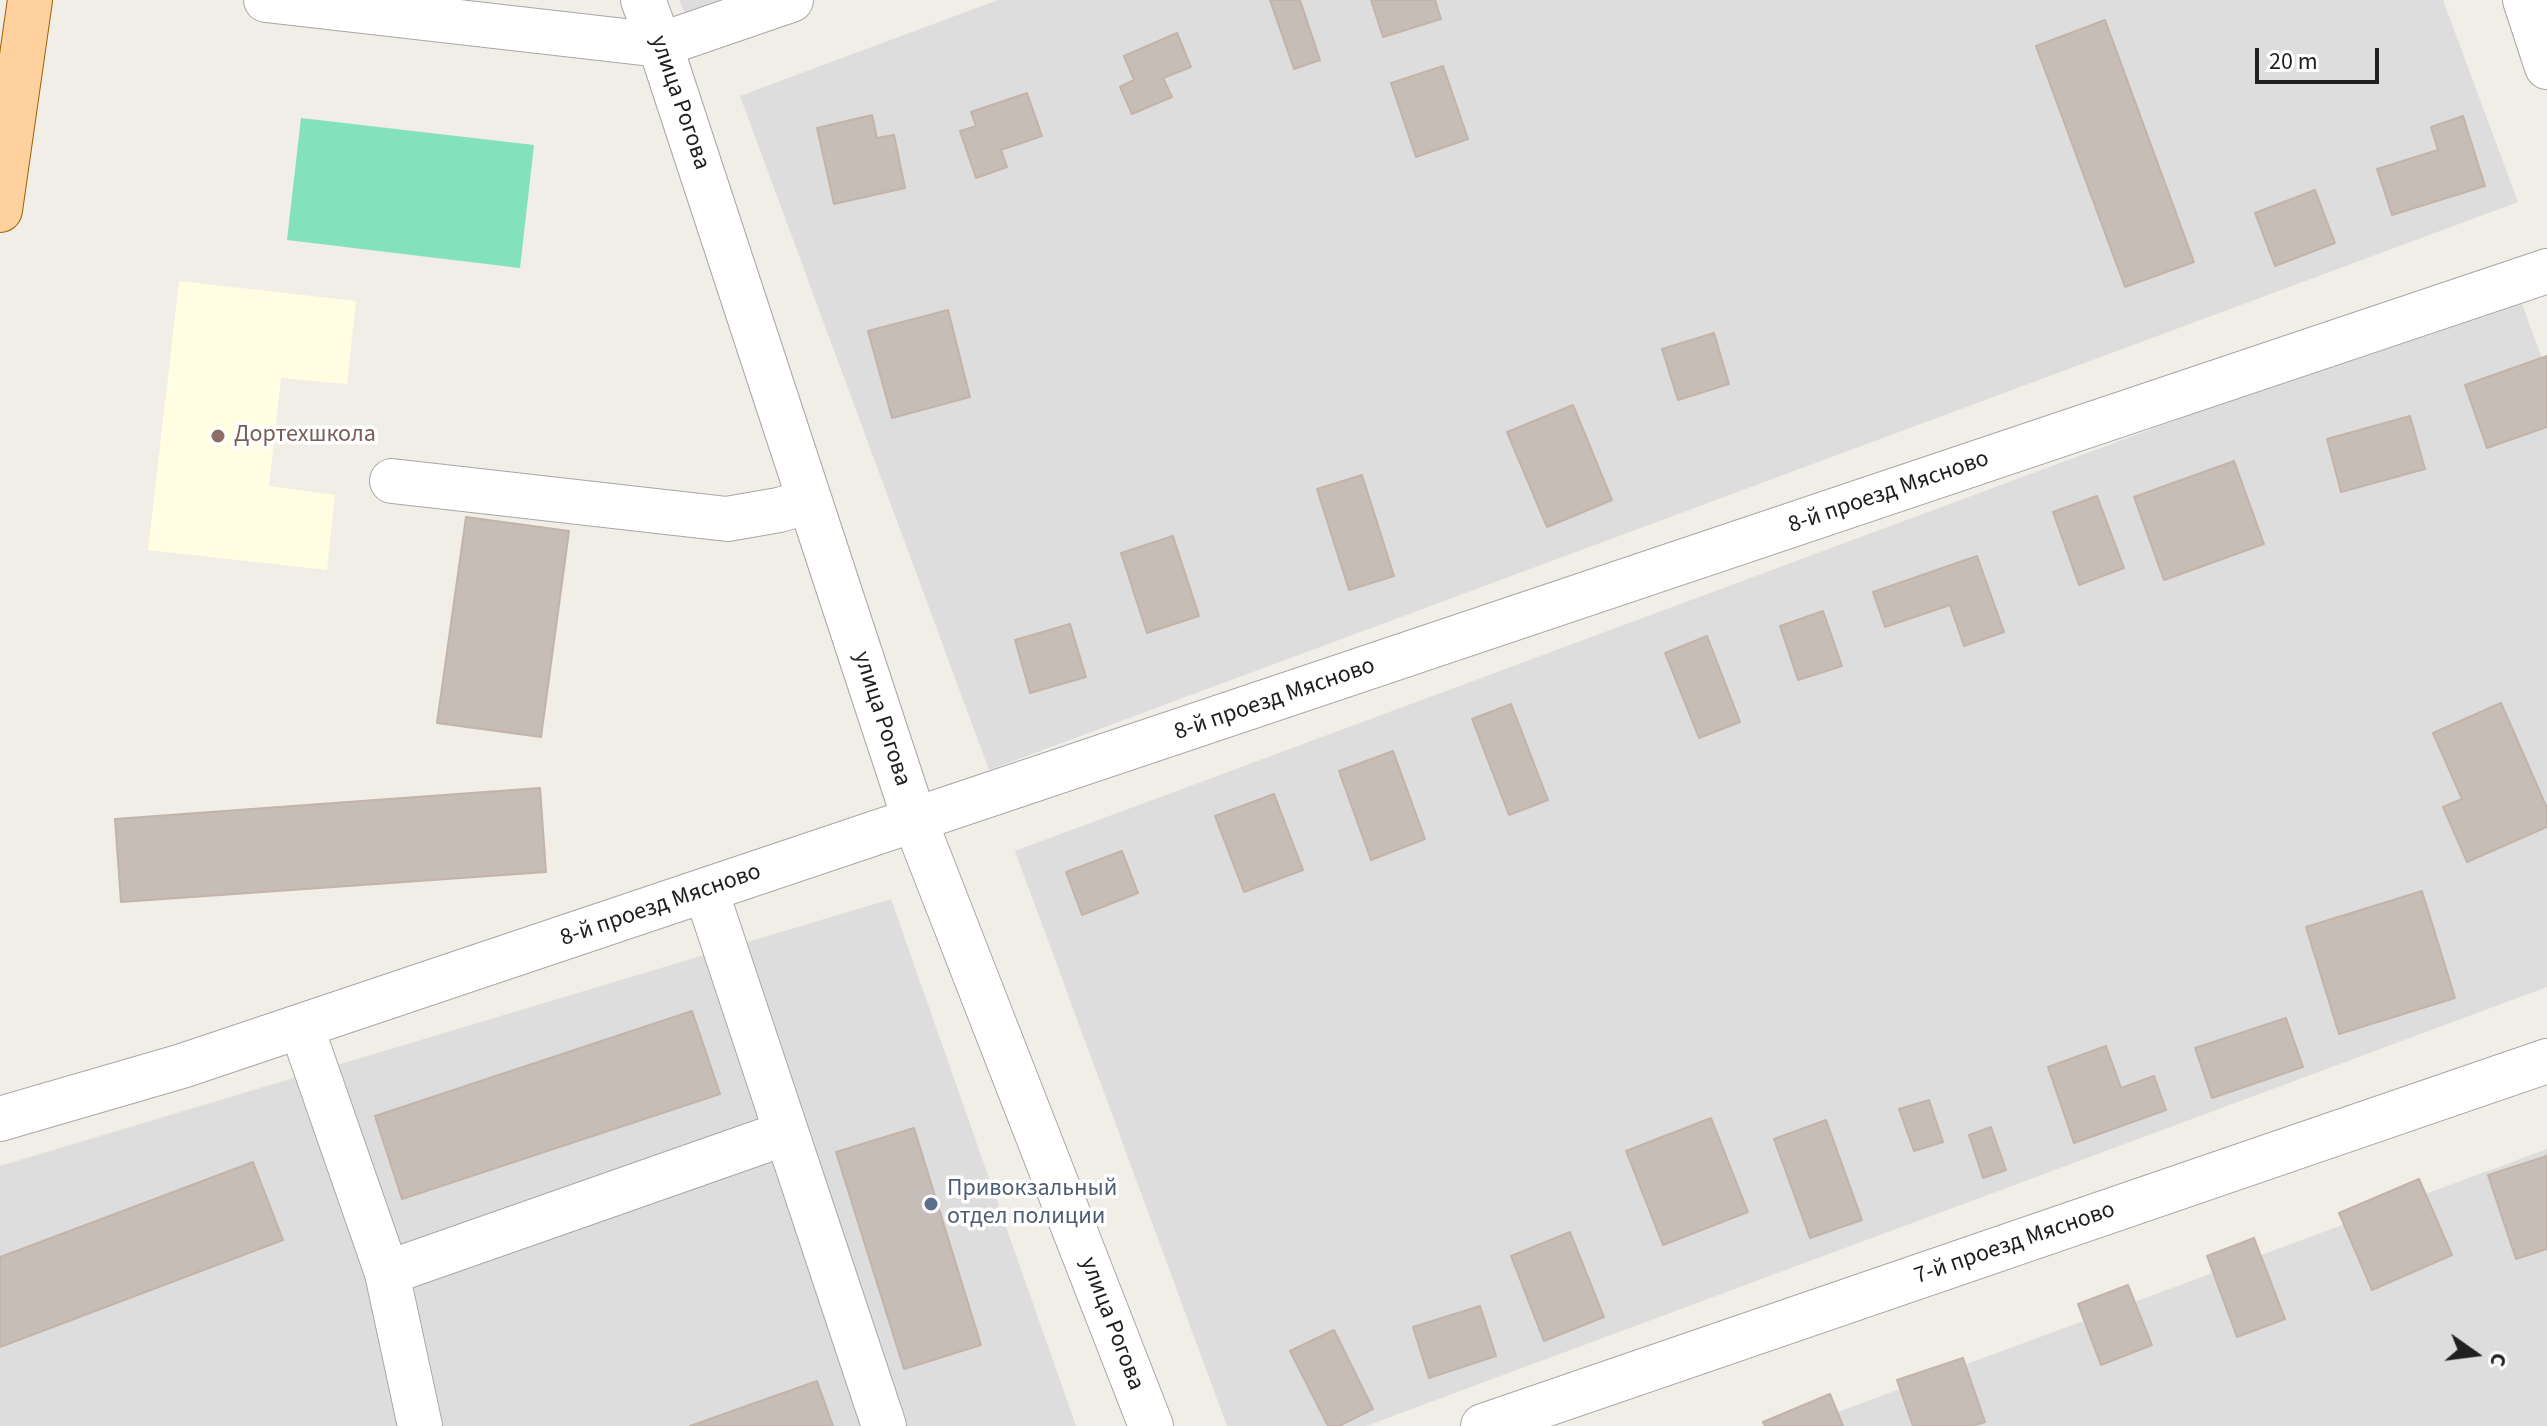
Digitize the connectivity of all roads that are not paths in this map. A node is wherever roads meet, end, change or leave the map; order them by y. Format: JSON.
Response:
{"nodes":[{"id":1,"x":30,"y":0,"type":"edge"},
{"id":2,"x":266,"y":0,"type":"edge"},
{"id":3,"x":643,"y":0,"type":"edge"},
{"id":4,"x":791,"y":0,"type":"edge"},
{"id":5,"x":2525,"y":0,"type":"edge"},
{"id":6,"x":660,"y":45,"type":"junction"},
{"id":7,"x":10,"y":54,"type":"edge"},
{"id":8,"x":2547,"y":67,"type":"edge"},
{"id":9,"x":0,"y":210,"type":"edge"},
{"id":10,"x":2547,"y":271,"type":"edge"},
{"id":11,"x":392,"y":481,"type":"dead end"},
{"id":12,"x":810,"y":501,"type":"junction"},
{"id":13,"x":915,"y":821,"type":"junction"},
{"id":14,"x":706,"y":891,"type":"junction"},
{"id":15,"x":301,"y":1026,"type":"junction"},
{"id":16,"x":2547,"y":1061,"type":"edge"},
{"id":17,"x":0,"y":1119,"type":"edge"},
{"id":18,"x":786,"y":1133,"type":"junction"},
{"id":19,"x":387,"y":1273,"type":"junction"},
{"id":20,"x":420,"y":1426,"type":"edge"},
{"id":21,"x":884,"y":1426,"type":"edge"},
{"id":22,"x":1151,"y":1426,"type":"edge"},
{"id":23,"x":1483,"y":1426,"type":"edge"}],
"edges":[{"from":1,"to":7,"type":"main road"},
{"from":2,"to":6,"type":"street"},
{"from":3,"to":6,"type":"street","name":"улица Рогова"},
{"from":4,"to":6,"type":"street"},
{"from":5,"to":8,"type":"street"},
{"from":6,"to":12,"type":"street","name":"улица Рогова"},
{"from":7,"to":9,"type":"main road"},
{"from":10,"to":13,"type":"street","name":"8-й проезд Мясново"},
{"from":11,"to":12,"type":"street"},
{"from":12,"to":13,"type":"street","name":"улица Рогова"},
{"from":13,"to":14,"type":"street","name":"8-й проезд Мясново"},
{"from":13,"to":22,"type":"street","name":"улица Рогова"},
{"from":14,"to":15,"type":"street","name":"8-й проезд Мясново"},
{"from":14,"to":18,"type":"street"},
{"from":15,"to":17,"type":"street","name":"8-й проезд Мясново"},
{"from":15,"to":19,"type":"street"},
{"from":16,"to":23,"type":"street","name":"7-й проезд Мясново"},
{"from":18,"to":19,"type":"street"},
{"from":18,"to":21,"type":"street"},
{"from":19,"to":20,"type":"street"}]}
